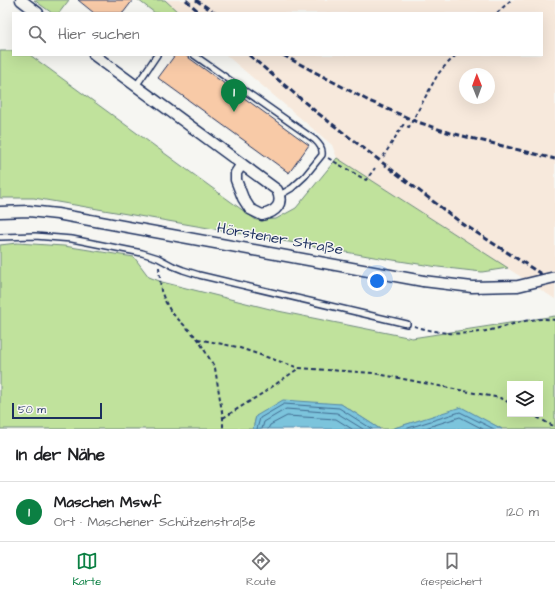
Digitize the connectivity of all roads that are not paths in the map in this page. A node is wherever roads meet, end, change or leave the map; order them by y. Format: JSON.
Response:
{"nodes":[{"id":1,"x":21,"y":0,"type":"edge"},
{"id":2,"x":37,"y":12,"type":"edge"},
{"id":3,"x":95,"y":56,"type":"edge"},
{"id":4,"x":156,"y":56,"type":"edge"},
{"id":5,"x":195,"y":56,"type":"edge"},
{"id":6,"x":136,"y":86,"type":"junction"},
{"id":7,"x":242,"y":164,"type":"junction"},
{"id":8,"x":280,"y":195,"type":"junction"},
{"id":9,"x":0,"y":212,"type":"edge"},
{"id":10,"x":0,"y":237,"type":"edge"},
{"id":11,"x":555,"y":278,"type":"edge"},
{"id":12,"x":407,"y":324,"type":"road end"}],
"edges":[{"from":1,"to":2,"type":"street"},
{"from":3,"to":6,"type":"street"},
{"from":4,"to":6,"type":"lane"},
{"from":5,"to":8,"type":"lane"},
{"from":6,"to":7,"type":"street"},
{"from":7,"to":8,"type":"street"},
{"from":7,"to":8,"type":"street"},
{"from":9,"to":11,"type":"street","name":"Hörstener Straße","bridge":true},
{"from":10,"to":12,"type":"lane"}]}
